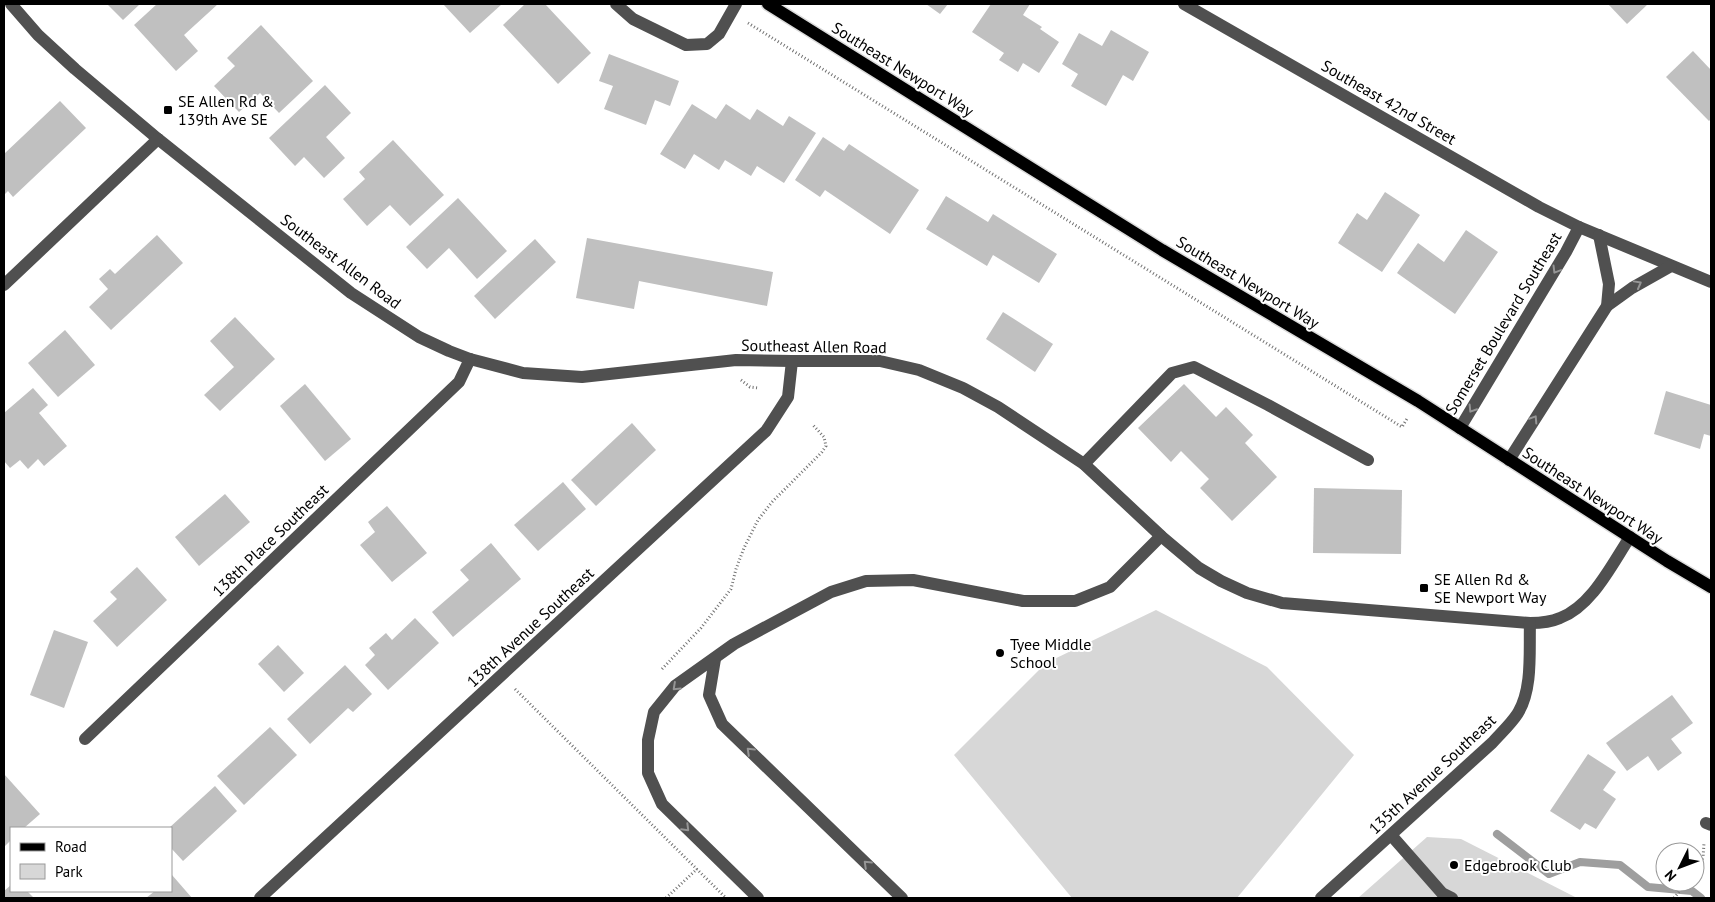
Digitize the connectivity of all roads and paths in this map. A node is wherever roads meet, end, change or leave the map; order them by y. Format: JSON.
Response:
{"nodes":[{"id":1,"x":10,"y":4,"type":"edge"},
{"id":2,"x":616,"y":4,"type":"edge"},
{"id":3,"x":768,"y":4,"type":"edge"},
{"id":4,"x":1184,"y":4,"type":"edge"},
{"id":5,"x":734,"y":8,"type":"edge"},
{"id":6,"x":158,"y":139,"type":"junction"},
{"id":7,"x":1579,"y":227,"type":"junction"},
{"id":8,"x":1599,"y":235,"type":"junction"},
{"id":9,"x":1671,"y":266,"type":"junction"},
{"id":10,"x":1711,"y":282,"type":"edge"},
{"id":11,"x":4,"y":284,"type":"edge"},
{"id":12,"x":1608,"y":306,"type":"junction"},
{"id":13,"x":470,"y":360,"type":"junction"},
{"id":14,"x":792,"y":362,"type":"junction"},
{"id":15,"x":738,"y":374,"type":"dead end"},
{"id":16,"x":758,"y":388,"type":"dead end"},
{"id":17,"x":1404,"y":424,"type":"dead end"},
{"id":18,"x":813,"y":425,"type":"dead end"},
{"id":19,"x":1460,"y":428,"type":"junction"},
{"id":20,"x":1368,"y":460,"type":"dead end"},
{"id":21,"x":1509,"y":460,"type":"junction"},
{"id":22,"x":1084,"y":464,"type":"junction"},
{"id":23,"x":1161,"y":536,"type":"junction"},
{"id":24,"x":1630,"y":537,"type":"junction"},
{"id":25,"x":1711,"y":587,"type":"edge"},
{"id":26,"x":1530,"y":623,"type":"junction"},
{"id":27,"x":715,"y":659,"type":"junction"},
{"id":28,"x":657,"y":674,"type":"dead end"},
{"id":29,"x":502,"y":676,"type":"junction"},
{"id":30,"x":85,"y":739,"type":"dead end"},
{"id":31,"x":1391,"y":835,"type":"junction"},
{"id":32,"x":696,"y":869,"type":"junction"},
{"id":33,"x":260,"y":898,"type":"edge"},
{"id":34,"x":666,"y":898,"type":"edge"},
{"id":35,"x":726,"y":898,"type":"edge"},
{"id":36,"x":758,"y":898,"type":"edge"},
{"id":37,"x":902,"y":898,"type":"edge"},
{"id":38,"x":1321,"y":898,"type":"edge"},
{"id":39,"x":1452,"y":898,"type":"edge"}],
"edges":[{"from":1,"to":6,"type":"street","name":"Southeast Allen Road"},
{"from":2,"to":5,"type":"street"},
{"from":3,"to":19,"type":"main road","name":"Southeast Newport Way"},
{"from":4,"to":7,"type":"street","name":"Southeast 42nd Street"},
{"from":5,"to":17,"type":"path"},
{"from":6,"to":11,"type":"street"},
{"from":6,"to":13,"type":"street","name":"Southeast Allen Road"},
{"from":7,"to":8,"type":"street","name":"Somerset Boulevard Southeast"},
{"from":7,"to":19,"type":"street","name":"Somerset Boulevard Southeast","one_way":true},
{"from":8,"to":9,"type":"street","name":"Somerset Boulevard Southeast"},
{"from":8,"to":12,"type":"street"},
{"from":9,"to":10,"type":"street","name":"Somerset Boulevard Southeast"},
{"from":12,"to":9,"type":"street","one_way":true},
{"from":21,"to":12,"type":"street","one_way":true},
{"from":13,"to":14,"type":"street","name":"Southeast Allen Road"},
{"from":13,"to":30,"type":"street","name":"138th Place Southeast"},
{"from":14,"to":22,"type":"street","name":"Southeast Allen Road"},
{"from":14,"to":29,"type":"street","name":"138th Avenue Southeast"},
{"from":15,"to":16,"type":"path"},
{"from":18,"to":28,"type":"path"},
{"from":19,"to":21,"type":"main road","name":"Southeast Newport Way"},
{"from":20,"to":22,"type":"street"},
{"from":21,"to":24,"type":"main road","name":"Southeast Newport Way"},
{"from":22,"to":23,"type":"street","name":"Southeast Allen Road"},
{"from":23,"to":26,"type":"street","name":"Southeast Allen Road"},
{"from":23,"to":27,"type":"street"},
{"from":24,"to":25,"type":"main road","name":"Southeast Newport Way"},
{"from":24,"to":26,"type":"street","name":"Southeast Allen Road"},
{"from":26,"to":31,"type":"street","name":"135th Avenue Southeast"},
{"from":27,"to":36,"type":"street","one_way":true},
{"from":37,"to":27,"type":"street","one_way":true},
{"from":29,"to":32,"type":"path"},
{"from":29,"to":33,"type":"street","name":"138th Avenue Southeast"},
{"from":31,"to":38,"type":"street","name":"135th Avenue Southeast"},
{"from":31,"to":39,"type":"street"},
{"from":32,"to":34,"type":"path"},
{"from":32,"to":35,"type":"path"}]}
